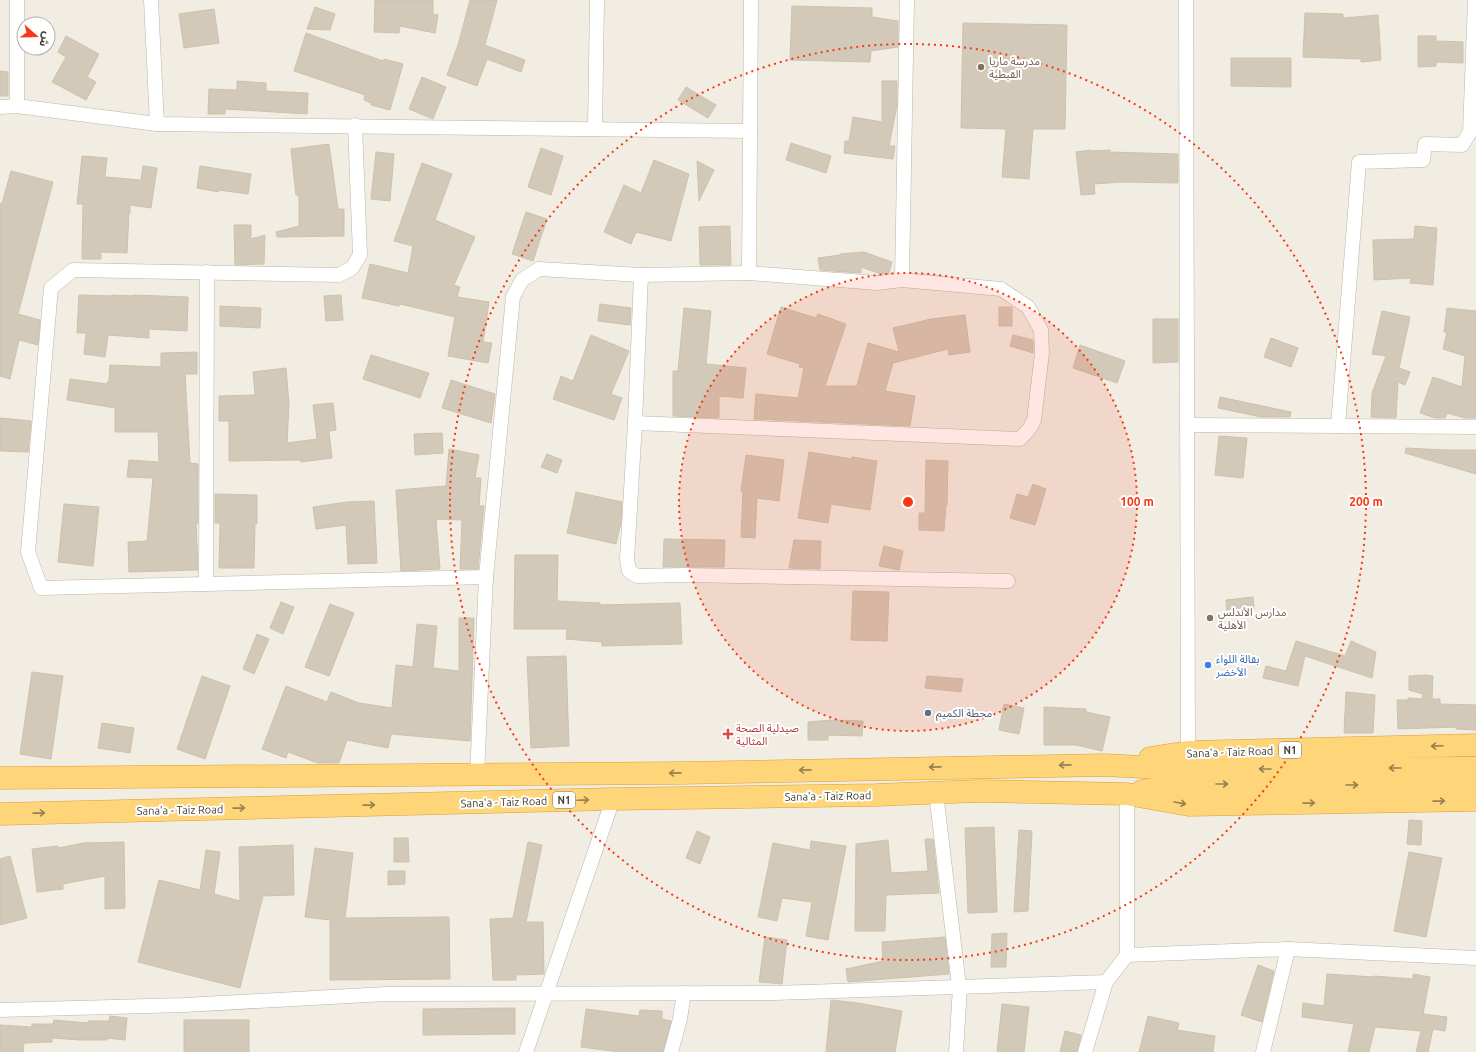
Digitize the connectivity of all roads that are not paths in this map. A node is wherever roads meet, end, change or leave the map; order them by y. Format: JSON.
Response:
{"nodes":[{"id":1,"x":17,"y":0,"type":"edge"},
{"id":2,"x":151,"y":0,"type":"edge"},
{"id":3,"x":597,"y":0,"type":"edge"},
{"id":4,"x":752,"y":0,"type":"edge"},
{"id":5,"x":907,"y":0,"type":"edge"},
{"id":6,"x":1186,"y":0,"type":"edge"},
{"id":7,"x":1475,"y":0,"type":"edge"},
{"id":8,"x":0,"y":106,"type":"edge"},
{"id":9,"x":17,"y":106,"type":"junction"},
{"id":10,"x":157,"y":124,"type":"junction"},
{"id":11,"x":355,"y":125,"type":"junction"},
{"id":12,"x":595,"y":129,"type":"junction"},
{"id":13,"x":750,"y":131,"type":"junction"},
{"id":14,"x":207,"y":272,"type":"junction"},
{"id":15,"x":749,"y":273,"type":"junction"},
{"id":16,"x":641,"y":275,"type":"junction"},
{"id":17,"x":902,"y":280,"type":"junction"},
{"id":18,"x":635,"y":423,"type":"junction"},
{"id":19,"x":1187,"y":425,"type":"junction"},
{"id":20,"x":1338,"y":426,"type":"junction"},
{"id":21,"x":1476,"y":427,"type":"edge"},
{"id":22,"x":486,"y":577,"type":"junction"},
{"id":23,"x":1008,"y":581,"type":"dead end"},
{"id":24,"x":206,"y":584,"type":"junction"},
{"id":25,"x":1476,"y":745,"type":"edge"},
{"id":26,"x":1188,"y":752,"type":"junction"},
{"id":27,"x":1104,"y":765,"type":"junction"},
{"id":28,"x":877,"y":768,"type":"junction"},
{"id":29,"x":1476,"y":768,"type":"edge"},
{"id":30,"x":477,"y":775,"type":"junction"},
{"id":31,"x":0,"y":778,"type":"edge"},
{"id":32,"x":1476,"y":785,"type":"edge"},
{"id":33,"x":936,"y":793,"type":"junction"},
{"id":34,"x":1128,"y":794,"type":"junction"},
{"id":35,"x":876,"y":795,"type":"junction"},
{"id":36,"x":613,"y":799,"type":"junction"},
{"id":37,"x":1476,"y":800,"type":"edge"},
{"id":38,"x":0,"y":814,"type":"edge"},
{"id":39,"x":1288,"y":949,"type":"junction"},
{"id":40,"x":1127,"y":955,"type":"junction"},
{"id":41,"x":1476,"y":958,"type":"edge"},
{"id":42,"x":1106,"y":982,"type":"junction"},
{"id":43,"x":960,"y":987,"type":"junction"},
{"id":44,"x":683,"y":993,"type":"junction"},
{"id":45,"x":546,"y":994,"type":"junction"},
{"id":46,"x":0,"y":1010,"type":"edge"},
{"id":47,"x":526,"y":1052,"type":"edge"},
{"id":48,"x":672,"y":1052,"type":"edge"},
{"id":49,"x":956,"y":1052,"type":"edge"},
{"id":50,"x":1085,"y":1052,"type":"edge"},
{"id":51,"x":1263,"y":1052,"type":"edge"}],
"edges":[{"from":1,"to":9,"type":"street"},
{"from":2,"to":10,"type":"street"},
{"from":3,"to":12,"type":"street"},
{"from":4,"to":13,"type":"street"},
{"from":5,"to":17,"type":"street"},
{"from":6,"to":19,"type":"street"},
{"from":7,"to":20,"type":"street"},
{"from":8,"to":9,"type":"street"},
{"from":9,"to":10,"type":"street"},
{"from":10,"to":11,"type":"street"},
{"from":11,"to":12,"type":"street"},
{"from":11,"to":14,"type":"street"},
{"from":12,"to":13,"type":"street"},
{"from":13,"to":15,"type":"street"},
{"from":14,"to":24,"type":"street"},
{"from":14,"to":24,"type":"street"},
{"from":15,"to":16,"type":"street"},
{"from":15,"to":17,"type":"street"},
{"from":16,"to":18,"type":"street"},
{"from":16,"to":22,"type":"street"},
{"from":17,"to":18,"type":"street"},
{"from":18,"to":23,"type":"street"},
{"from":19,"to":20,"type":"street"},
{"from":19,"to":26,"type":"street"},
{"from":20,"to":21,"type":"street"},
{"from":22,"to":24,"type":"street"},
{"from":22,"to":30,"type":"street"},
{"from":25,"to":26,"type":"highway","name":"Sana'a - Taiz Road","number":"N1","one_way":true},
{"from":26,"to":27,"type":"highway","name":"Sana'a - Taiz Road","number":"N1"},
{"from":27,"to":28,"type":"highway","name":"Sana'a - Taiz Road","number":"N1","one_way":true},
{"from":29,"to":27,"type":"highway","name":"Sana'a - Taiz Road","number":"N1","one_way":true},
{"from":28,"to":30,"type":"highway","name":"Sana'a - Taiz Road","number":"N1","one_way":true},
{"from":28,"to":35,"type":"highway"},
{"from":30,"to":31,"type":"highway","name":"Sana'a - Taiz Road","number":"N1"},
{"from":34,"to":32,"type":"highway","name":"Sana'a - Taiz Road","number":"N1","one_way":true},
{"from":33,"to":34,"type":"highway","name":"Sana'a - Taiz Road","number":"N1"},
{"from":33,"to":35,"type":"highway","name":"Sana'a - Taiz Road","number":"N1"},
{"from":33,"to":43,"type":"street"},
{"from":34,"to":37,"type":"highway","name":"Sana'a - Taiz Road","number":"N1","one_way":true},
{"from":34,"to":40,"type":"street"},
{"from":35,"to":36,"type":"highway","name":"Sana'a - Taiz Road","number":"N1"},
{"from":38,"to":36,"type":"highway","name":"Sana'a - Taiz Road","number":"N1","one_way":true},
{"from":36,"to":45,"type":"street"},
{"from":39,"to":40,"type":"street"},
{"from":39,"to":41,"type":"street"},
{"from":39,"to":51,"type":"street"},
{"from":40,"to":42,"type":"street"},
{"from":42,"to":43,"type":"street"},
{"from":42,"to":50,"type":"street"},
{"from":43,"to":44,"type":"street"},
{"from":43,"to":49,"type":"street"},
{"from":44,"to":45,"type":"street"},
{"from":44,"to":48,"type":"street"},
{"from":45,"to":46,"type":"street"},
{"from":45,"to":47,"type":"street"}]}
